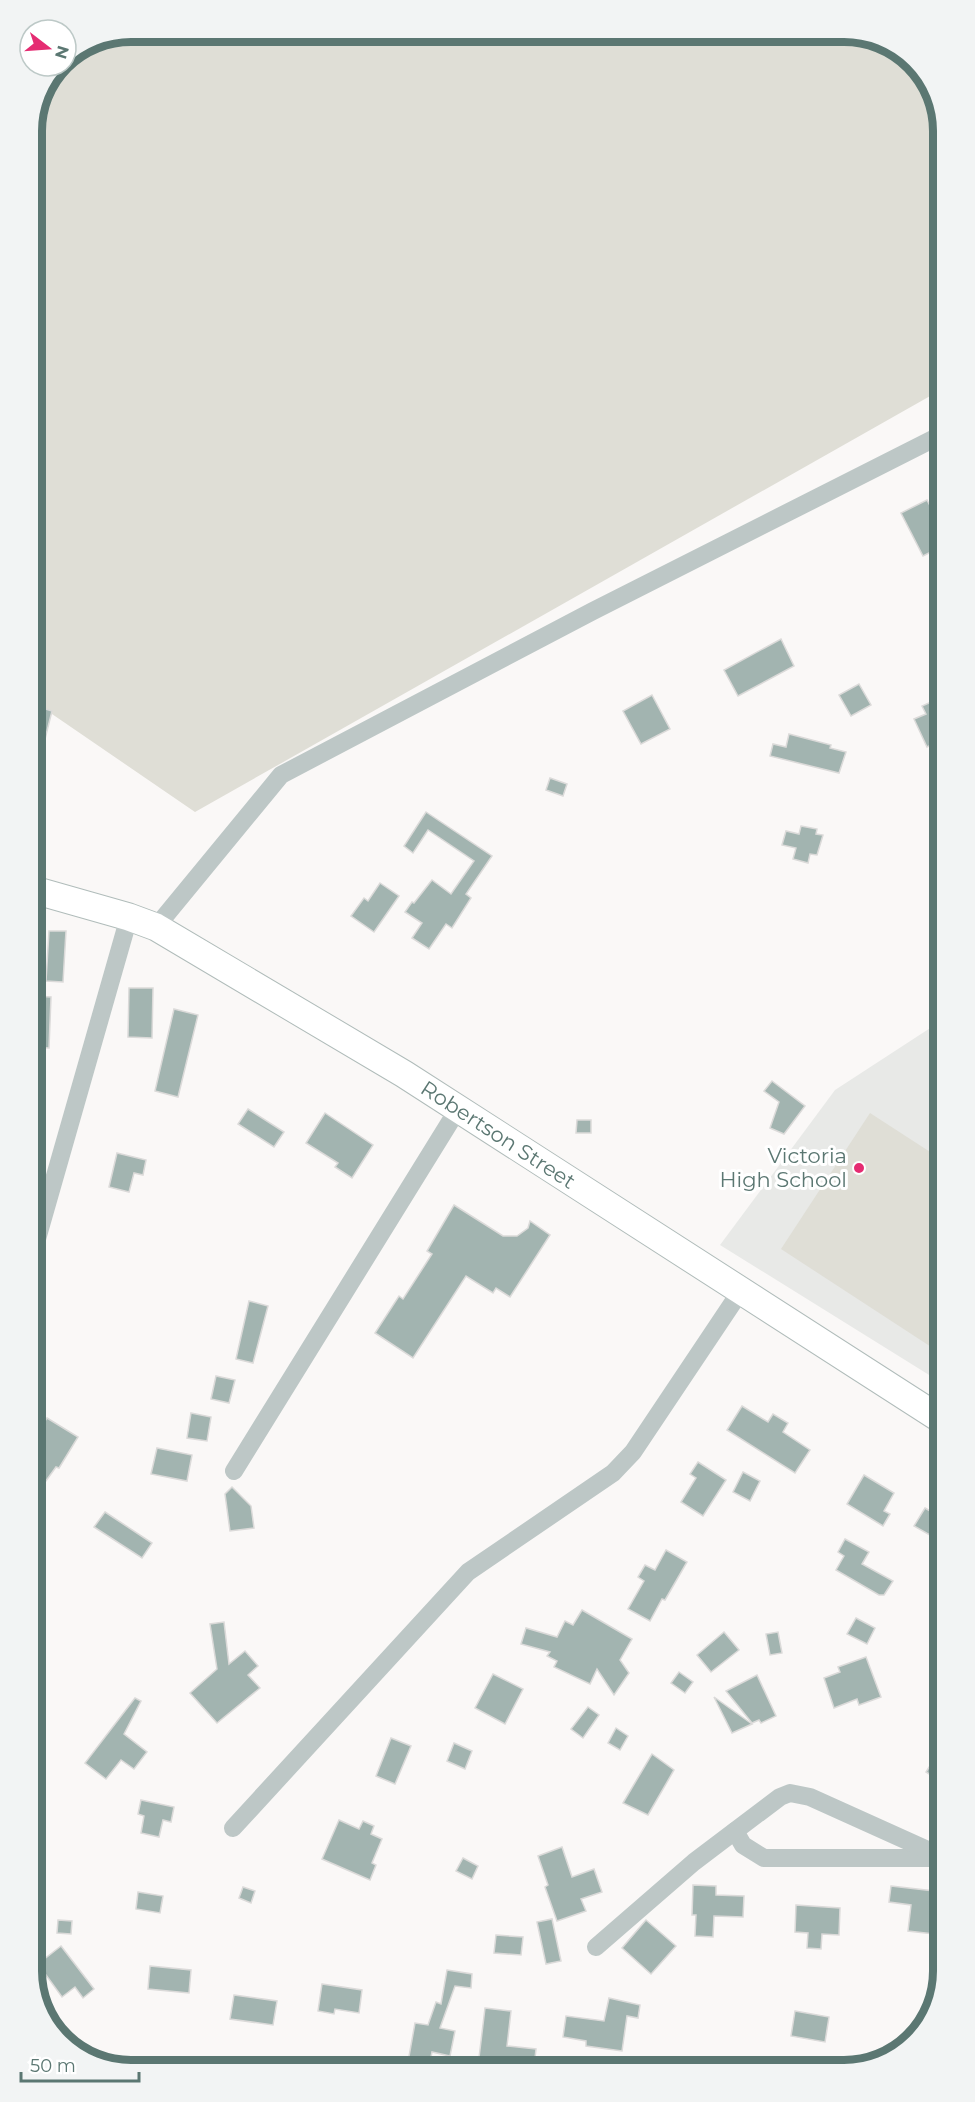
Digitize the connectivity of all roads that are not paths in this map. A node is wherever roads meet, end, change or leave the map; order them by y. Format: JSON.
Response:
{"nodes":[{"id":1,"x":933,"y":439,"type":"edge"},
{"id":2,"x":42,"y":892,"type":"edge"},
{"id":3,"x":129,"y":917,"type":"junction"},
{"id":4,"x":156,"y":927,"type":"junction"},
{"id":5,"x":458,"y":1109,"type":"junction"},
{"id":6,"x":42,"y":1222,"type":"edge"},
{"id":7,"x":740,"y":1292,"type":"junction"},
{"id":8,"x":933,"y":1414,"type":"edge"},
{"id":9,"x":234,"y":1471,"type":"dead end"},
{"id":10,"x":233,"y":1828,"type":"dead end"},
{"id":11,"x":735,"y":1831,"type":"junction"},
{"id":12,"x":933,"y":1854,"type":"edge"},
{"id":13,"x":933,"y":1858,"type":"edge"},
{"id":14,"x":596,"y":1947,"type":"dead end"}],
"edges":[{"from":1,"to":4,"type":"street"},
{"from":2,"to":3,"type":"street","name":"Robertson Street"},
{"from":3,"to":4,"type":"street","name":"Robertson Street"},
{"from":3,"to":6,"type":"street"},
{"from":4,"to":5,"type":"street","name":"Robertson Street"},
{"from":5,"to":7,"type":"street","name":"Robertson Street"},
{"from":5,"to":9,"type":"street"},
{"from":7,"to":8,"type":"street","name":"Robertson Street"},
{"from":7,"to":10,"type":"street"},
{"from":11,"to":12,"type":"street"},
{"from":11,"to":13,"type":"street"},
{"from":11,"to":14,"type":"street"}]}
